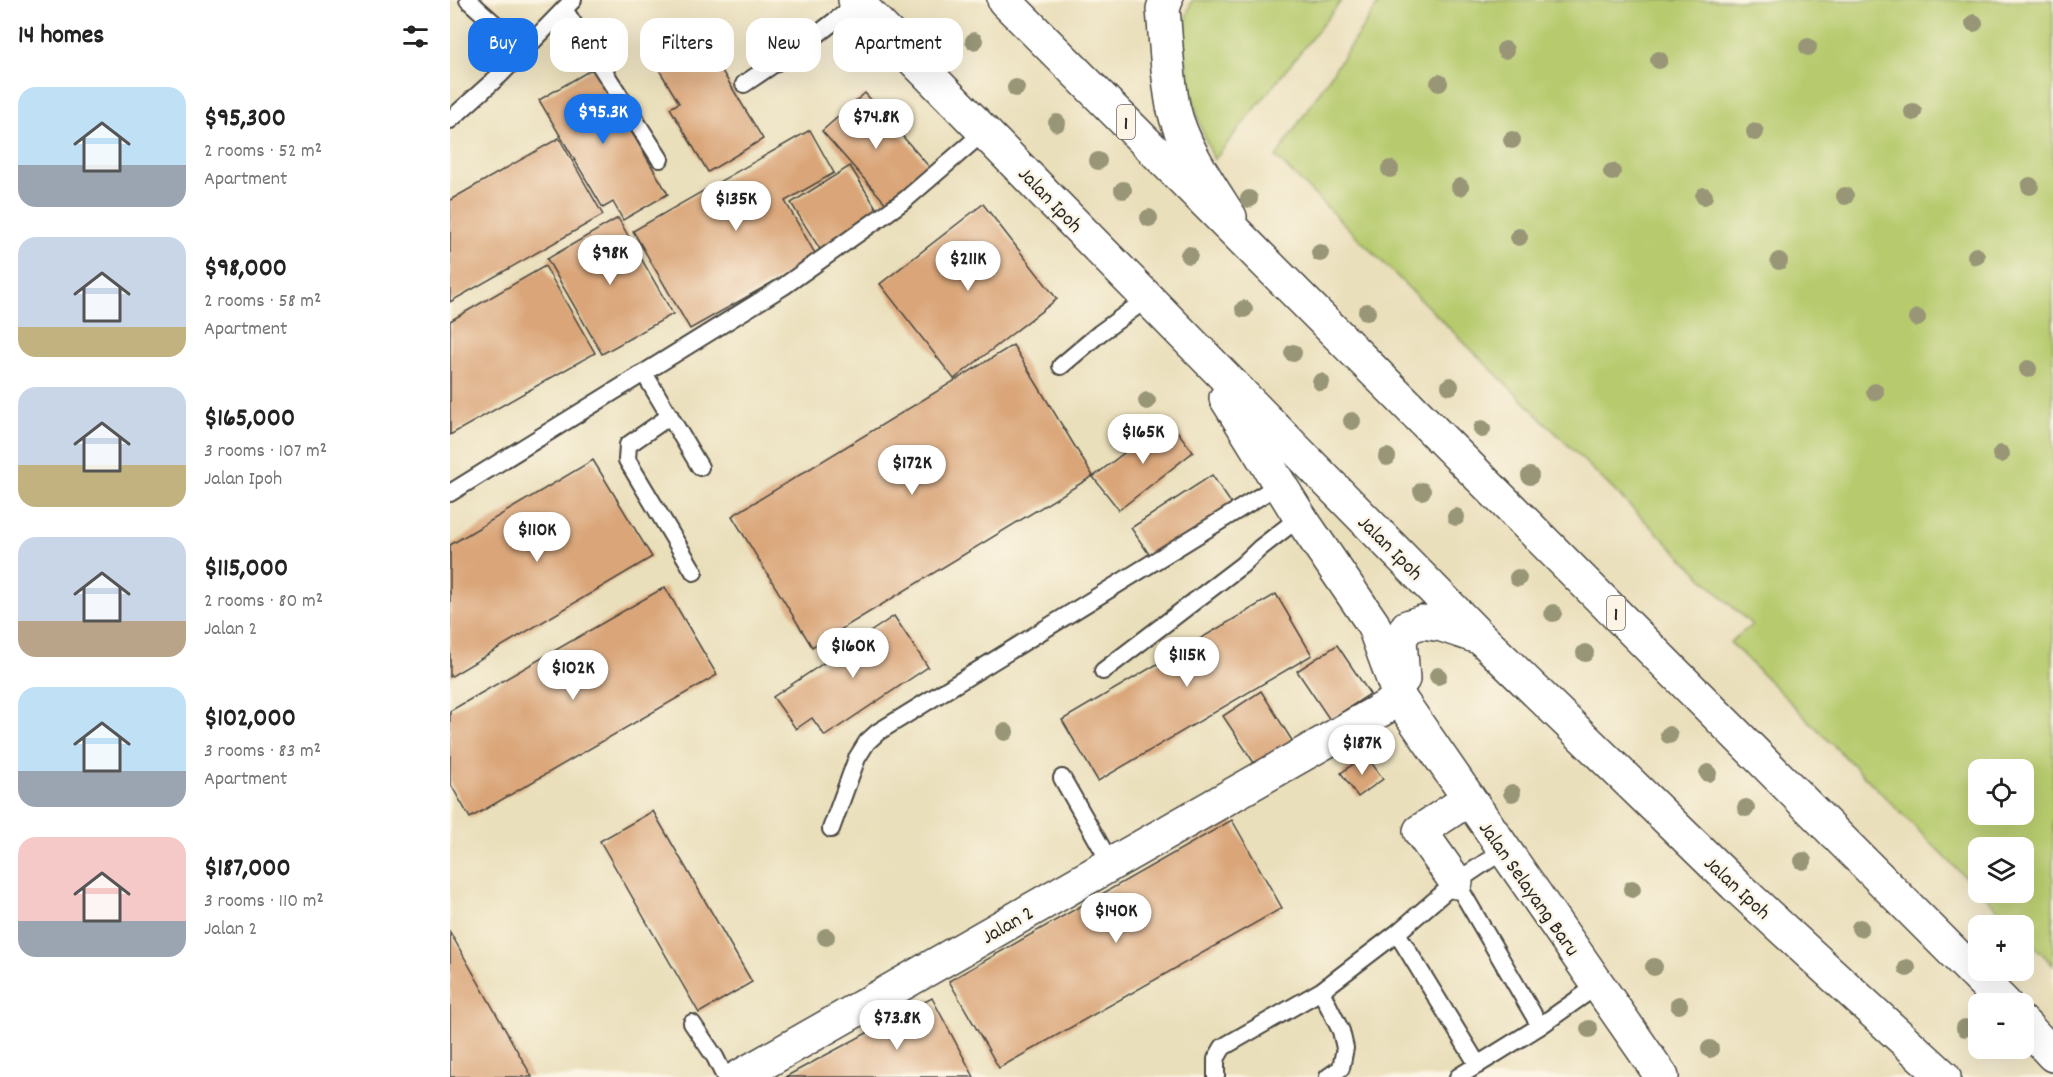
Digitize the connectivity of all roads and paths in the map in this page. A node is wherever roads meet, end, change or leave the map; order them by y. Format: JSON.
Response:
{"nodes":[{"id":1,"x":468,"y":0,"type":"edge"},
{"id":2,"x":1004,"y":0,"type":"edge"},
{"id":3,"x":1166,"y":0,"type":"edge"},
{"id":4,"x":856,"y":2,"type":"edge"},
{"id":5,"x":568,"y":5,"type":"edge"},
{"id":6,"x":488,"y":18,"type":"edge"},
{"id":7,"x":538,"y":36,"type":"edge"},
{"id":8,"x":501,"y":72,"type":"edge"},
{"id":9,"x":744,"y":84,"type":"dead end"},
{"id":10,"x":450,"y":120,"type":"edge"},
{"id":11,"x":985,"y":131,"type":"junction"},
{"id":12,"x":660,"y":159,"type":"dead end"},
{"id":13,"x":1247,"y":245,"type":"junction"},
{"id":14,"x":1148,"y":298,"type":"junction"},
{"id":15,"x":1194,"y":346,"type":"junction"},
{"id":16,"x":1061,"y":366,"type":"dead end"},
{"id":17,"x":645,"y":373,"type":"junction"},
{"id":18,"x":670,"y":416,"type":"junction"},
{"id":19,"x":700,"y":467,"type":"dead end"},
{"id":20,"x":1280,"y":484,"type":"junction"},
{"id":21,"x":450,"y":493,"type":"edge"},
{"id":22,"x":1300,"y":517,"type":"junction"},
{"id":23,"x":694,"y":572,"type":"dead end"},
{"id":24,"x":1480,"y":637,"type":"junction"},
{"id":25,"x":1103,"y":672,"type":"dead end"},
{"id":26,"x":1400,"y":699,"type":"junction"},
{"id":27,"x":1062,"y":778,"type":"dead end"},
{"id":28,"x":1469,"y":799,"type":"junction"},
{"id":29,"x":831,"y":829,"type":"dead end"},
{"id":30,"x":1504,"y":850,"type":"junction"},
{"id":31,"x":1111,"y":864,"type":"junction"},
{"id":32,"x":1456,"y":882,"type":"junction"},
{"id":33,"x":1397,"y":933,"type":"junction"},
{"id":34,"x":1598,"y":985,"type":"junction"},
{"id":35,"x":1321,"y":991,"type":"junction"},
{"id":36,"x":1995,"y":993,"type":"edge"},
{"id":37,"x":2034,"y":1018,"type":"edge"},
{"id":38,"x":692,"y":1023,"type":"dead end"},
{"id":39,"x":1540,"y":1026,"type":"junction"},
{"id":40,"x":2053,"y":1032,"type":"edge"},
{"id":41,"x":2034,"y":1035,"type":"edge"},
{"id":42,"x":2053,"y":1055,"type":"edge"},
{"id":43,"x":1478,"y":1065,"type":"junction"},
{"id":44,"x":725,"y":1077,"type":"edge"},
{"id":45,"x":739,"y":1077,"type":"edge"},
{"id":46,"x":1216,"y":1077,"type":"edge"},
{"id":47,"x":1328,"y":1077,"type":"edge"},
{"id":48,"x":1458,"y":1077,"type":"edge"},
{"id":49,"x":1662,"y":1077,"type":"edge"},
{"id":50,"x":1944,"y":1077,"type":"edge"}],
"edges":[{"from":1,"to":6,"type":"lane"},
{"from":2,"to":13,"type":"main road","number":"1"},
{"from":3,"to":13,"type":"main road"},
{"from":4,"to":9,"type":"lane"},
{"from":4,"to":11,"type":"main road","name":"Jalan Ipoh"},
{"from":5,"to":7,"type":"lane"},
{"from":5,"to":12,"type":"lane"},
{"from":8,"to":10,"type":"lane"},
{"from":11,"to":14,"type":"main road","name":"Jalan Ipoh"},
{"from":11,"to":17,"type":"lane"},
{"from":13,"to":36,"type":"main road","number":"1"},
{"from":14,"to":15,"type":"main road","name":"Jalan Ipoh"},
{"from":14,"to":16,"type":"lane"},
{"from":15,"to":20,"type":"main road","name":"Jalan Selayang Baru"},
{"from":15,"to":24,"type":"main road","name":"Jalan Ipoh"},
{"from":17,"to":18,"type":"lane"},
{"from":17,"to":21,"type":"lane"},
{"from":18,"to":19,"type":"lane"},
{"from":18,"to":23,"type":"lane"},
{"from":20,"to":22,"type":"main road","name":"Jalan Selayang Baru"},
{"from":20,"to":29,"type":"lane"},
{"from":22,"to":25,"type":"lane"},
{"from":22,"to":26,"type":"main road","name":"Jalan Selayang Baru"},
{"from":24,"to":26,"type":"main road"},
{"from":24,"to":50,"type":"main road","name":"Jalan Ipoh"},
{"from":26,"to":28,"type":"main road","name":"Jalan Selayang Baru"},
{"from":26,"to":31,"type":"main road","name":"Jalan 2"},
{"from":27,"to":31,"type":"lane"},
{"from":28,"to":30,"type":"main road","name":"Jalan Selayang Baru"},
{"from":28,"to":32,"type":"main road"},
{"from":30,"to":32,"type":"lane"},
{"from":30,"to":34,"type":"main road","name":"Jalan Selayang Baru"},
{"from":31,"to":45,"type":"main road","name":"Jalan 2"},
{"from":32,"to":33,"type":"lane"},
{"from":32,"to":39,"type":"lane"},
{"from":33,"to":35,"type":"lane"},
{"from":33,"to":43,"type":"lane"},
{"from":34,"to":39,"type":"lane"},
{"from":34,"to":49,"type":"main road","name":"Jalan Selayang Baru"},
{"from":35,"to":46,"type":"lane"},
{"from":35,"to":47,"type":"lane"},
{"from":37,"to":40,"type":"main road"},
{"from":38,"to":44,"type":"lane"},
{"from":39,"to":43,"type":"lane"},
{"from":41,"to":42,"type":"main road"},
{"from":43,"to":48,"type":"lane"}]}
